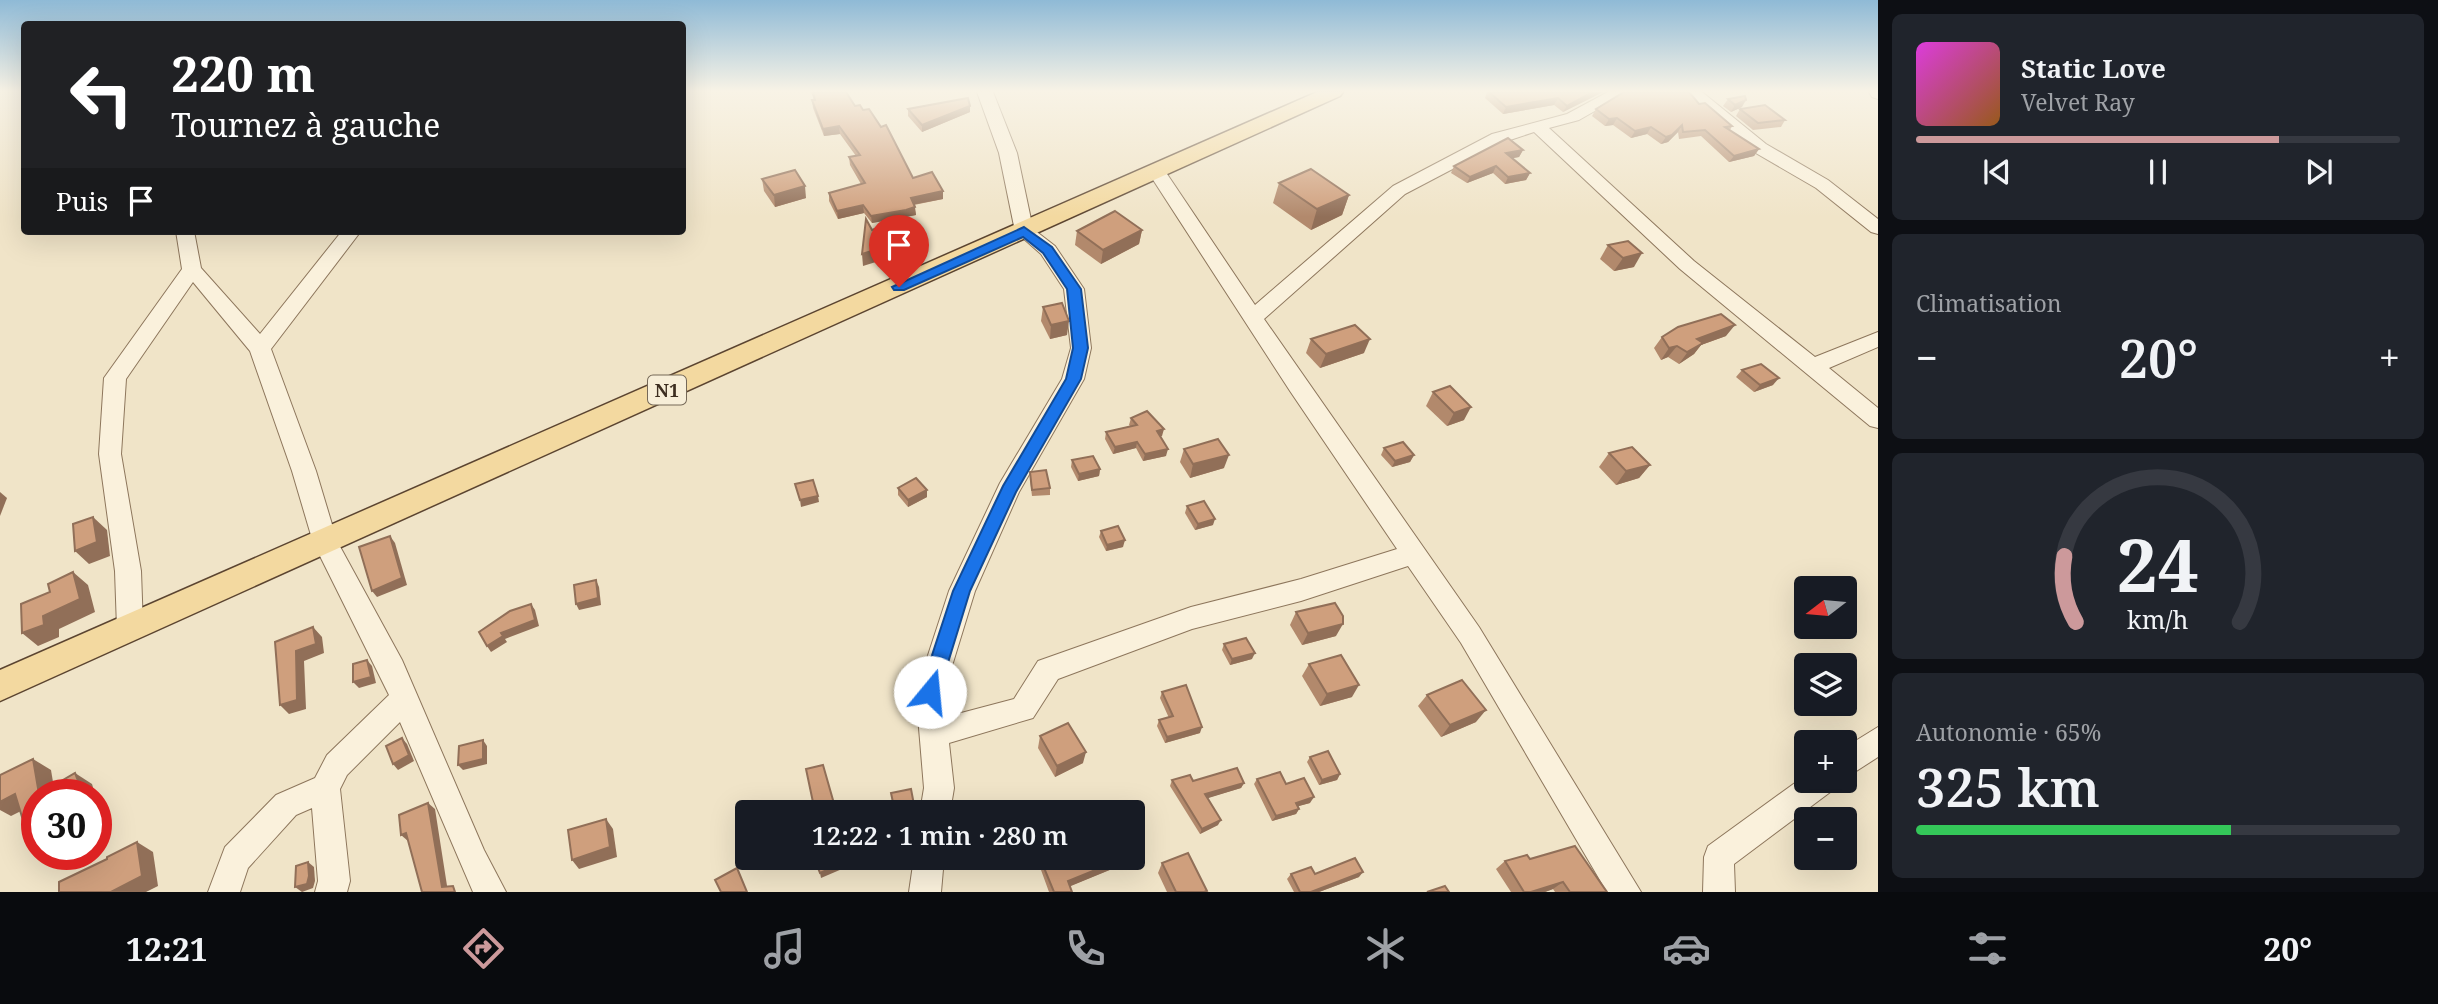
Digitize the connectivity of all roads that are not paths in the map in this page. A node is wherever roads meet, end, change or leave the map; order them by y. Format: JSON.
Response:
{"nodes":[{"id":1,"x":1001,"y":134,"type":"edge"},
{"id":2,"x":1241,"y":134,"type":"edge"},
{"id":3,"x":1512,"y":134,"type":"edge"},
{"id":4,"x":1545,"y":134,"type":"edge"},
{"id":5,"x":1743,"y":134,"type":"edge"},
{"id":6,"x":1157,"y":172,"type":"junction"},
{"id":7,"x":1878,"y":228,"type":"edge"},
{"id":8,"x":1024,"y":231,"type":"junction"},
{"id":9,"x":186,"y":235,"type":"edge"},
{"id":10,"x":349,"y":235,"type":"edge"},
{"id":11,"x":192,"y":269,"type":"junction"},
{"id":12,"x":1253,"y":318,"type":"junction"},
{"id":13,"x":1878,"y":339,"type":"edge"},
{"id":14,"x":260,"y":348,"type":"junction"},
{"id":15,"x":1812,"y":367,"type":"junction"},
{"id":16,"x":1878,"y":420,"type":"edge"},
{"id":17,"x":325,"y":542,"type":"junction"},
{"id":18,"x":1414,"y":554,"type":"junction"},
{"id":19,"x":130,"y":628,"type":"junction"},
{"id":20,"x":0,"y":686,"type":"edge"},
{"id":21,"x":405,"y":698,"type":"junction"},
{"id":22,"x":934,"y":734,"type":"junction"},
{"id":23,"x":1878,"y":740,"type":"edge"},
{"id":24,"x":1857,"y":755,"type":"edge"},
{"id":25,"x":325,"y":788,"type":"junction"},
{"id":26,"x":1805,"y":793,"type":"edge"},
{"id":27,"x":937,"y":800,"type":"edge"},
{"id":28,"x":928,"y":870,"type":"edge"},
{"id":29,"x":224,"y":892,"type":"edge"},
{"id":30,"x":331,"y":892,"type":"edge"},
{"id":31,"x":490,"y":892,"type":"edge"},
{"id":32,"x":925,"y":892,"type":"edge"},
{"id":33,"x":1625,"y":892,"type":"edge"},
{"id":34,"x":1719,"y":892,"type":"edge"}],
"edges":[{"from":1,"to":8,"type":"street"},
{"from":2,"to":6,"type":"main road","number":"N1"},
{"from":3,"to":12,"type":"street"},
{"from":4,"to":15,"type":"street"},
{"from":5,"to":7,"type":"street"},
{"from":6,"to":8,"type":"main road","number":"N1"},
{"from":6,"to":12,"type":"street"},
{"from":8,"to":17,"type":"main road","number":"N1"},
{"from":8,"to":22,"type":"street"},
{"from":9,"to":11,"type":"street"},
{"from":10,"to":14,"type":"street"},
{"from":11,"to":14,"type":"street"},
{"from":11,"to":19,"type":"street"},
{"from":12,"to":18,"type":"street"},
{"from":13,"to":15,"type":"street"},
{"from":14,"to":17,"type":"street"},
{"from":15,"to":16,"type":"street"},
{"from":17,"to":19,"type":"main road","number":"N1"},
{"from":17,"to":21,"type":"street"},
{"from":18,"to":22,"type":"street"},
{"from":18,"to":33,"type":"street"},
{"from":19,"to":20,"type":"main road","number":"N1"},
{"from":21,"to":25,"type":"street"},
{"from":21,"to":31,"type":"street"},
{"from":22,"to":27,"type":"street"},
{"from":23,"to":24,"type":"street"},
{"from":25,"to":29,"type":"street"},
{"from":25,"to":30,"type":"street"},
{"from":26,"to":34,"type":"street"},
{"from":28,"to":32,"type":"street"}]}
